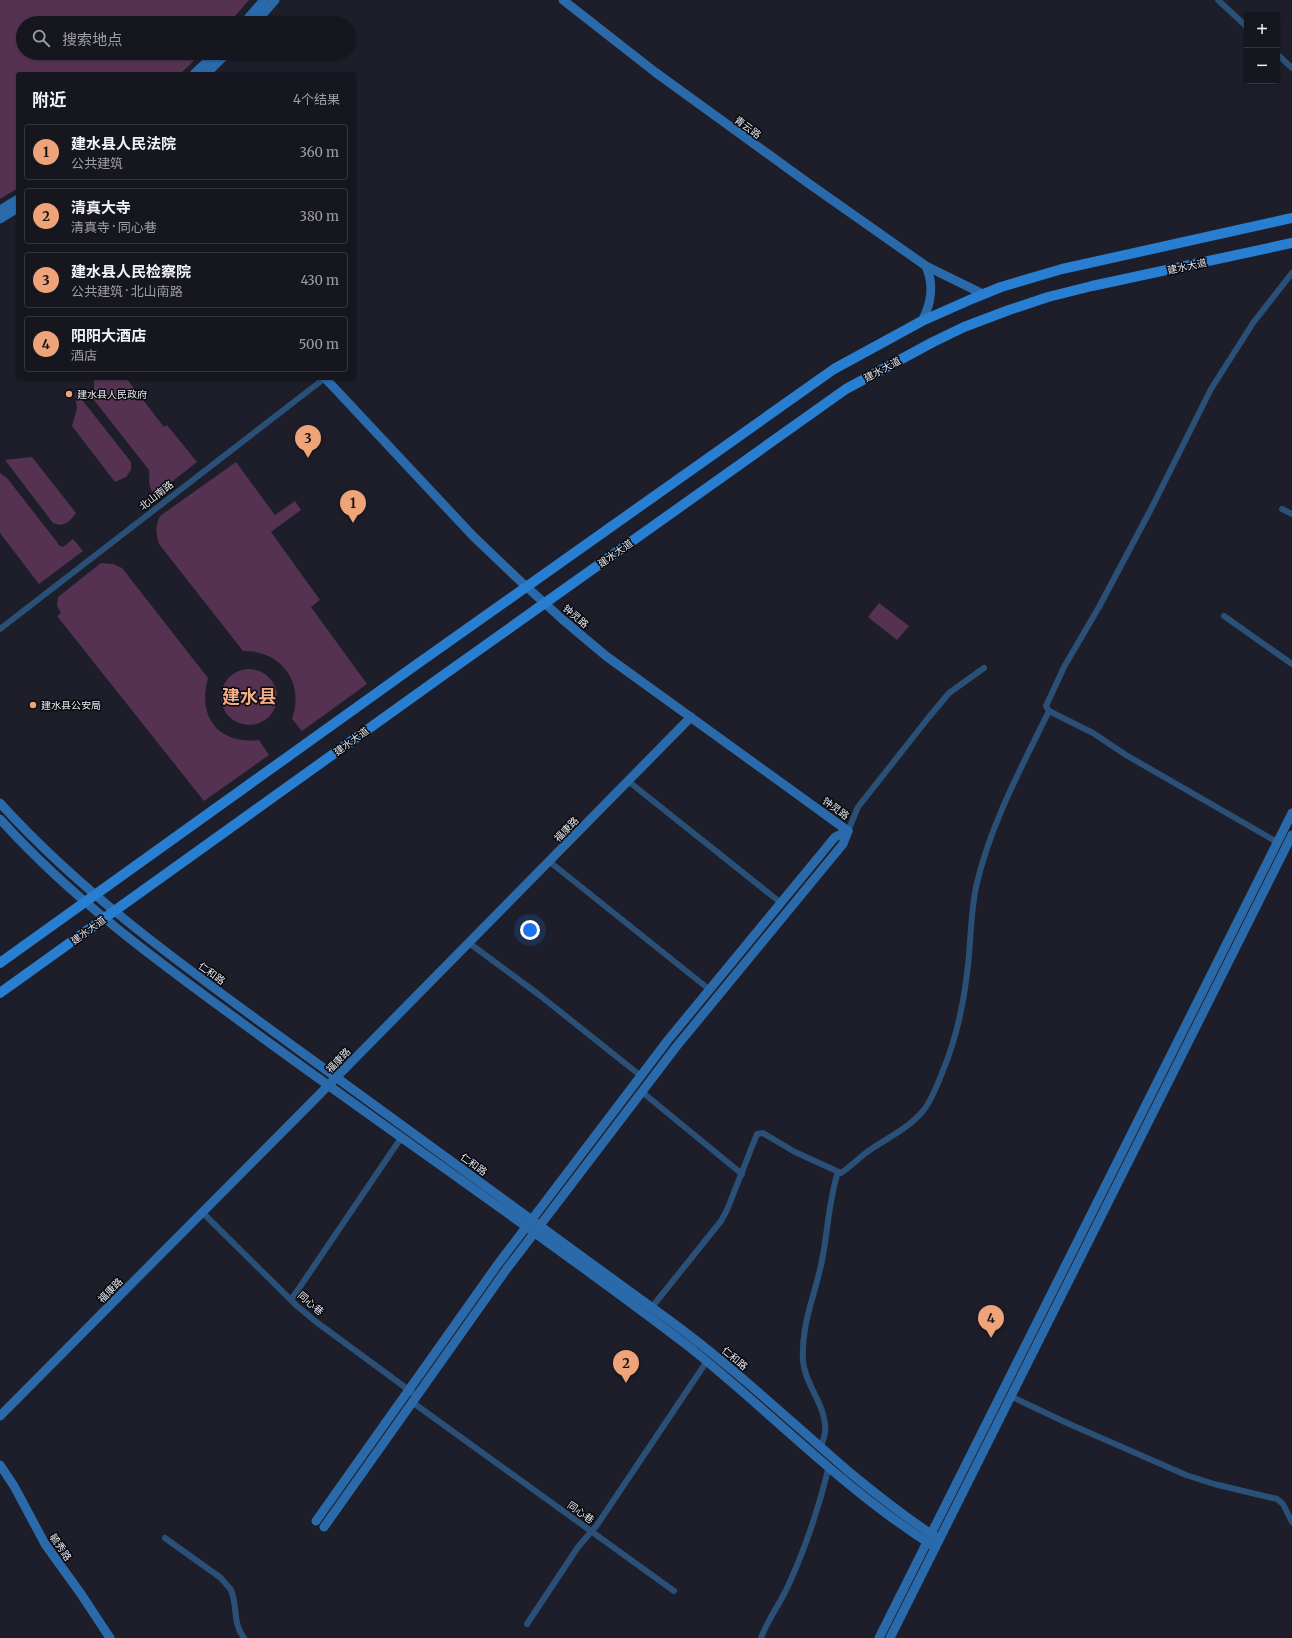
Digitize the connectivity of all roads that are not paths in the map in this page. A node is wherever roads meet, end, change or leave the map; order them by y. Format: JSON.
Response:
{"nodes":[{"id":1,"x":264,"y":0,"type":"edge"},
{"id":2,"x":275,"y":0,"type":"edge"},
{"id":3,"x":563,"y":0,"type":"edge"},
{"id":4,"x":1218,"y":0,"type":"edge"},
{"id":5,"x":250,"y":16,"type":"edge"},
{"id":6,"x":261,"y":16,"type":"edge"},
{"id":7,"x":1244,"y":24,"type":"edge"},
{"id":8,"x":1280,"y":57,"type":"edge"},
{"id":9,"x":209,"y":60,"type":"edge"},
{"id":10,"x":220,"y":60,"type":"edge"},
{"id":11,"x":1292,"y":68,"type":"edge"},
{"id":12,"x":196,"y":72,"type":"edge"},
{"id":13,"x":208,"y":72,"type":"edge"},
{"id":14,"x":16,"y":200,"type":"edge"},
{"id":15,"x":16,"y":209,"type":"edge"},
{"id":16,"x":0,"y":210,"type":"edge"},
{"id":17,"x":1292,"y":218,"type":"edge"},
{"id":18,"x":0,"y":219,"type":"edge"},
{"id":19,"x":1292,"y":243,"type":"edge"},
{"id":20,"x":926,"y":266,"type":"junction"},
{"id":21,"x":1292,"y":273,"type":"edge"},
{"id":22,"x":983,"y":294,"type":"junction"},
{"id":23,"x":922,"y":321,"type":"junction"},
{"id":24,"x":322,"y":380,"type":"edge"},
{"id":25,"x":327,"y":380,"type":"edge"},
{"id":26,"x":1282,"y":509,"type":"dead end"},
{"id":27,"x":1292,"y":514,"type":"edge"},
{"id":28,"x":526,"y":586,"type":"junction"},
{"id":29,"x":544,"y":603,"type":"junction"},
{"id":30,"x":1224,"y":616,"type":"dead end"},
{"id":31,"x":0,"y":629,"type":"edge"},
{"id":32,"x":1292,"y":664,"type":"edge"},
{"id":33,"x":984,"y":668,"type":"dead end"},
{"id":34,"x":1049,"y":711,"type":"junction"},
{"id":35,"x":691,"y":717,"type":"junction"},
{"id":36,"x":628,"y":782,"type":"junction"},
{"id":37,"x":0,"y":802,"type":"edge"},
{"id":38,"x":1292,"y":813,"type":"edge"},
{"id":39,"x":0,"y":819,"type":"edge"},
{"id":40,"x":848,"y":830,"type":"junction"},
{"id":41,"x":1292,"y":835,"type":"edge"},
{"id":42,"x":1277,"y":842,"type":"junction"},
{"id":43,"x":550,"y":862,"type":"junction"},
{"id":44,"x":94,"y":895,"type":"junction"},
{"id":45,"x":85,"y":902,"type":"junction"},
{"id":46,"x":781,"y":903,"type":"junction"},
{"id":47,"x":113,"y":911,"type":"junction"},
{"id":48,"x":104,"y":918,"type":"junction"},
{"id":49,"x":469,"y":943,"type":"junction"},
{"id":50,"x":0,"y":963,"type":"edge"},
{"id":51,"x":1214,"y":968,"type":"junction"},
{"id":52,"x":1223,"y":972,"type":"junction"},
{"id":53,"x":710,"y":990,"type":"junction"},
{"id":54,"x":0,"y":993,"type":"edge"},
{"id":55,"x":641,"y":1076,"type":"junction"},
{"id":56,"x":336,"y":1078,"type":"junction"},
{"id":57,"x":328,"y":1086,"type":"junction"},
{"id":58,"x":642,"y":1092,"type":"junction"},
{"id":59,"x":401,"y":1138,"type":"junction"},
{"id":60,"x":838,"y":1172,"type":"junction"},
{"id":61,"x":742,"y":1174,"type":"junction"},
{"id":62,"x":202,"y":1213,"type":"junction"},
{"id":63,"x":532,"y":1219,"type":"junction"},
{"id":64,"x":540,"y":1225,"type":"junction"},
{"id":65,"x":525,"y":1227,"type":"junction"},
{"id":66,"x":534,"y":1233,"type":"junction"},
{"id":67,"x":291,"y":1300,"type":"junction"},
{"id":68,"x":652,"y":1307,"type":"junction"},
{"id":69,"x":707,"y":1361,"type":"junction"},
{"id":70,"x":408,"y":1390,"type":"junction"},
{"id":71,"x":1010,"y":1396,"type":"junction"},
{"id":72,"x":414,"y":1399,"type":"junction"},
{"id":73,"x":0,"y":1416,"type":"edge"},
{"id":74,"x":821,"y":1448,"type":"junction"},
{"id":75,"x":0,"y":1465,"type":"edge"},
{"id":76,"x":829,"y":1466,"type":"junction"},
{"id":77,"x":316,"y":1521,"type":"dead end"},
{"id":78,"x":1292,"y":1522,"type":"edge"},
{"id":79,"x":324,"y":1527,"type":"dead end"},
{"id":80,"x":591,"y":1532,"type":"junction"},
{"id":81,"x":165,"y":1538,"type":"dead end"},
{"id":82,"x":929,"y":1538,"type":"junction"},
{"id":83,"x":937,"y":1543,"type":"junction"},
{"id":84,"x":674,"y":1591,"type":"dead end"},
{"id":85,"x":527,"y":1624,"type":"dead end"},
{"id":86,"x":110,"y":1638,"type":"edge"},
{"id":87,"x":244,"y":1638,"type":"edge"},
{"id":88,"x":761,"y":1638,"type":"edge"},
{"id":89,"x":879,"y":1638,"type":"edge"},
{"id":90,"x":890,"y":1638,"type":"edge"}],
"edges":[{"from":1,"to":5,"type":"street"},
{"from":2,"to":6,"type":"street"},
{"from":3,"to":20,"type":"street","name":"青云路"},
{"from":4,"to":7,"type":"street"},
{"from":8,"to":11,"type":"street"},
{"from":9,"to":12,"type":"street"},
{"from":10,"to":13,"type":"street"},
{"from":14,"to":16,"type":"street"},
{"from":15,"to":18,"type":"street"},
{"from":17,"to":22,"type":"main road"},
{"from":19,"to":29,"type":"main road","name":"建水大道"},
{"from":20,"to":22,"type":"street","name":"青云路"},
{"from":20,"to":23,"type":"street"},
{"from":21,"to":34,"type":"street"},
{"from":22,"to":23,"type":"main road"},
{"from":23,"to":28,"type":"main road"},
{"from":24,"to":31,"type":"street","name":"北山南路"},
{"from":25,"to":28,"type":"street","name":"钟灵路"},
{"from":26,"to":27,"type":"street"},
{"from":28,"to":29,"type":"street","name":"钟灵路"},
{"from":28,"to":44,"type":"main road"},
{"from":29,"to":35,"type":"street","name":"钟灵路"},
{"from":29,"to":47,"type":"main road","name":"建水大道"},
{"from":30,"to":32,"type":"street"},
{"from":33,"to":40,"type":"street"},
{"from":34,"to":42,"type":"street"},
{"from":34,"to":60,"type":"street"},
{"from":35,"to":36,"type":"street","name":"福康路"},
{"from":35,"to":40,"type":"street","name":"钟灵路"},
{"from":36,"to":43,"type":"street","name":"福康路"},
{"from":36,"to":46,"type":"street"},
{"from":37,"to":44,"type":"street","name":"仁和路"},
{"from":38,"to":42,"type":"street"},
{"from":39,"to":45,"type":"street","name":"仁和路"},
{"from":40,"to":46,"type":"street"},
{"from":40,"to":58,"type":"street"},
{"from":41,"to":52,"type":"street"},
{"from":42,"to":51,"type":"street"},
{"from":43,"to":49,"type":"street","name":"福康路"},
{"from":43,"to":53,"type":"street"},
{"from":44,"to":45,"type":"main road"},
{"from":44,"to":47,"type":"street","name":"仁和路"},
{"from":45,"to":48,"type":"street","name":"仁和路"},
{"from":45,"to":50,"type":"main road"},
{"from":46,"to":53,"type":"street"},
{"from":47,"to":48,"type":"main road","name":"建水大道"},
{"from":47,"to":56,"type":"street","name":"仁和路"},
{"from":48,"to":54,"type":"main road","name":"建水大道"},
{"from":48,"to":57,"type":"street","name":"仁和路"},
{"from":49,"to":55,"type":"street"},
{"from":49,"to":56,"type":"street","name":"福康路"},
{"from":51,"to":52,"type":"street"},
{"from":51,"to":82,"type":"street"},
{"from":52,"to":71,"type":"street"},
{"from":53,"to":55,"type":"street"},
{"from":55,"to":63,"type":"street"},
{"from":56,"to":57,"type":"street","name":"福康路"},
{"from":56,"to":63,"type":"street","name":"仁和路"},
{"from":57,"to":59,"type":"street","name":"仁和路"},
{"from":57,"to":62,"type":"street","name":"福康路"},
{"from":58,"to":61,"type":"street"},
{"from":58,"to":64,"type":"street"},
{"from":59,"to":65,"type":"street","name":"仁和路"},
{"from":59,"to":67,"type":"street"},
{"from":60,"to":61,"type":"street"},
{"from":60,"to":74,"type":"street"},
{"from":61,"to":68,"type":"street"},
{"from":62,"to":67,"type":"street","name":"同心巷"},
{"from":62,"to":73,"type":"street","name":"福康路"},
{"from":63,"to":64,"type":"street","name":"仁和路"},
{"from":63,"to":65,"type":"street"},
{"from":64,"to":66,"type":"street"},
{"from":64,"to":68,"type":"street","name":"仁和路"},
{"from":65,"to":66,"type":"street","name":"仁和路"},
{"from":65,"to":70,"type":"street"},
{"from":66,"to":69,"type":"street","name":"仁和路"},
{"from":66,"to":72,"type":"street"},
{"from":67,"to":70,"type":"street","name":"同心巷"},
{"from":68,"to":74,"type":"street","name":"仁和路"},
{"from":69,"to":76,"type":"street","name":"仁和路"},
{"from":69,"to":80,"type":"street","name":"同心巷"},
{"from":70,"to":72,"type":"street","name":"同心巷"},
{"from":70,"to":77,"type":"street"},
{"from":71,"to":78,"type":"street"},
{"from":71,"to":83,"type":"street"},
{"from":72,"to":79,"type":"street"},
{"from":72,"to":80,"type":"street","name":"同心巷"},
{"from":74,"to":82,"type":"street","name":"仁和路"},
{"from":75,"to":86,"type":"street","name":"毓秀路"},
{"from":76,"to":82,"type":"street","name":"仁和路"},
{"from":76,"to":88,"type":"street"},
{"from":80,"to":84,"type":"street"},
{"from":80,"to":85,"type":"street"},
{"from":81,"to":87,"type":"street"},
{"from":82,"to":83,"type":"street","name":"仁和路"},
{"from":82,"to":89,"type":"street"},
{"from":83,"to":90,"type":"street"}]}
